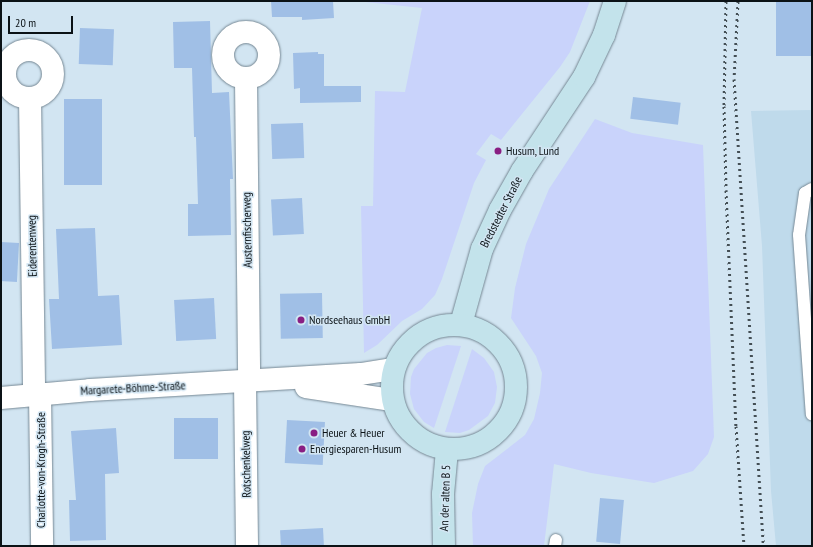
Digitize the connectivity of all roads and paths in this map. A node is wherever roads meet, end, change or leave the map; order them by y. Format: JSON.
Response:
{"nodes":[{"id":1,"x":615,"y":1,"type":"edge"},
{"id":2,"x":246,"y":79,"type":"dead end"},
{"id":3,"x":30,"y":98,"type":"dead end"},
{"id":4,"x":812,"y":189,"type":"edge"},
{"id":5,"x":461,"y":324,"type":"junction"},
{"id":6,"x":394,"y":369,"type":"junction"},
{"id":7,"x":253,"y":382,"type":"junction"},
{"id":8,"x":37,"y":394,"type":"junction"},
{"id":9,"x":811,"y":395,"type":"edge"},
{"id":10,"x":1,"y":398,"type":"edge"},
{"id":11,"x":392,"y":400,"type":"junction"},
{"id":12,"x":812,"y":415,"type":"edge"},
{"id":13,"x":447,"y":450,"type":"junction"},
{"id":14,"x":42,"y":546,"type":"edge"},
{"id":15,"x":246,"y":546,"type":"edge"},
{"id":16,"x":444,"y":546,"type":"edge"}],
"edges":[{"from":1,"to":5,"type":"main road","name":"Bredstedter Straße"},
{"from":2,"to":7,"type":"street","name":"Austernfischerweg"},
{"from":3,"to":8,"type":"street","name":"Eiderentenweg"},
{"from":4,"to":9,"type":"lane"},
{"from":5,"to":6,"type":"main road"},
{"from":5,"to":13,"type":"main road"},
{"from":6,"to":7,"type":"street","name":"Margarete-Böhme-Straße"},
{"from":6,"to":11,"type":"main road"},
{"from":7,"to":8,"type":"street","name":"Margarete-Böhme-Straße"},
{"from":7,"to":11,"type":"street","name":"Margarete-Böhme-Straße"},
{"from":7,"to":15,"type":"street","name":"Rotschenkelweg"},
{"from":8,"to":10,"type":"street","name":"Margarete-Böhme-Straße"},
{"from":8,"to":14,"type":"street","name":"Charlotte-von-Krogh-Straße"},
{"from":9,"to":12,"type":"lane"},
{"from":11,"to":13,"type":"main road"},
{"from":13,"to":16,"type":"main road","name":"An der alten B 5"}]}
